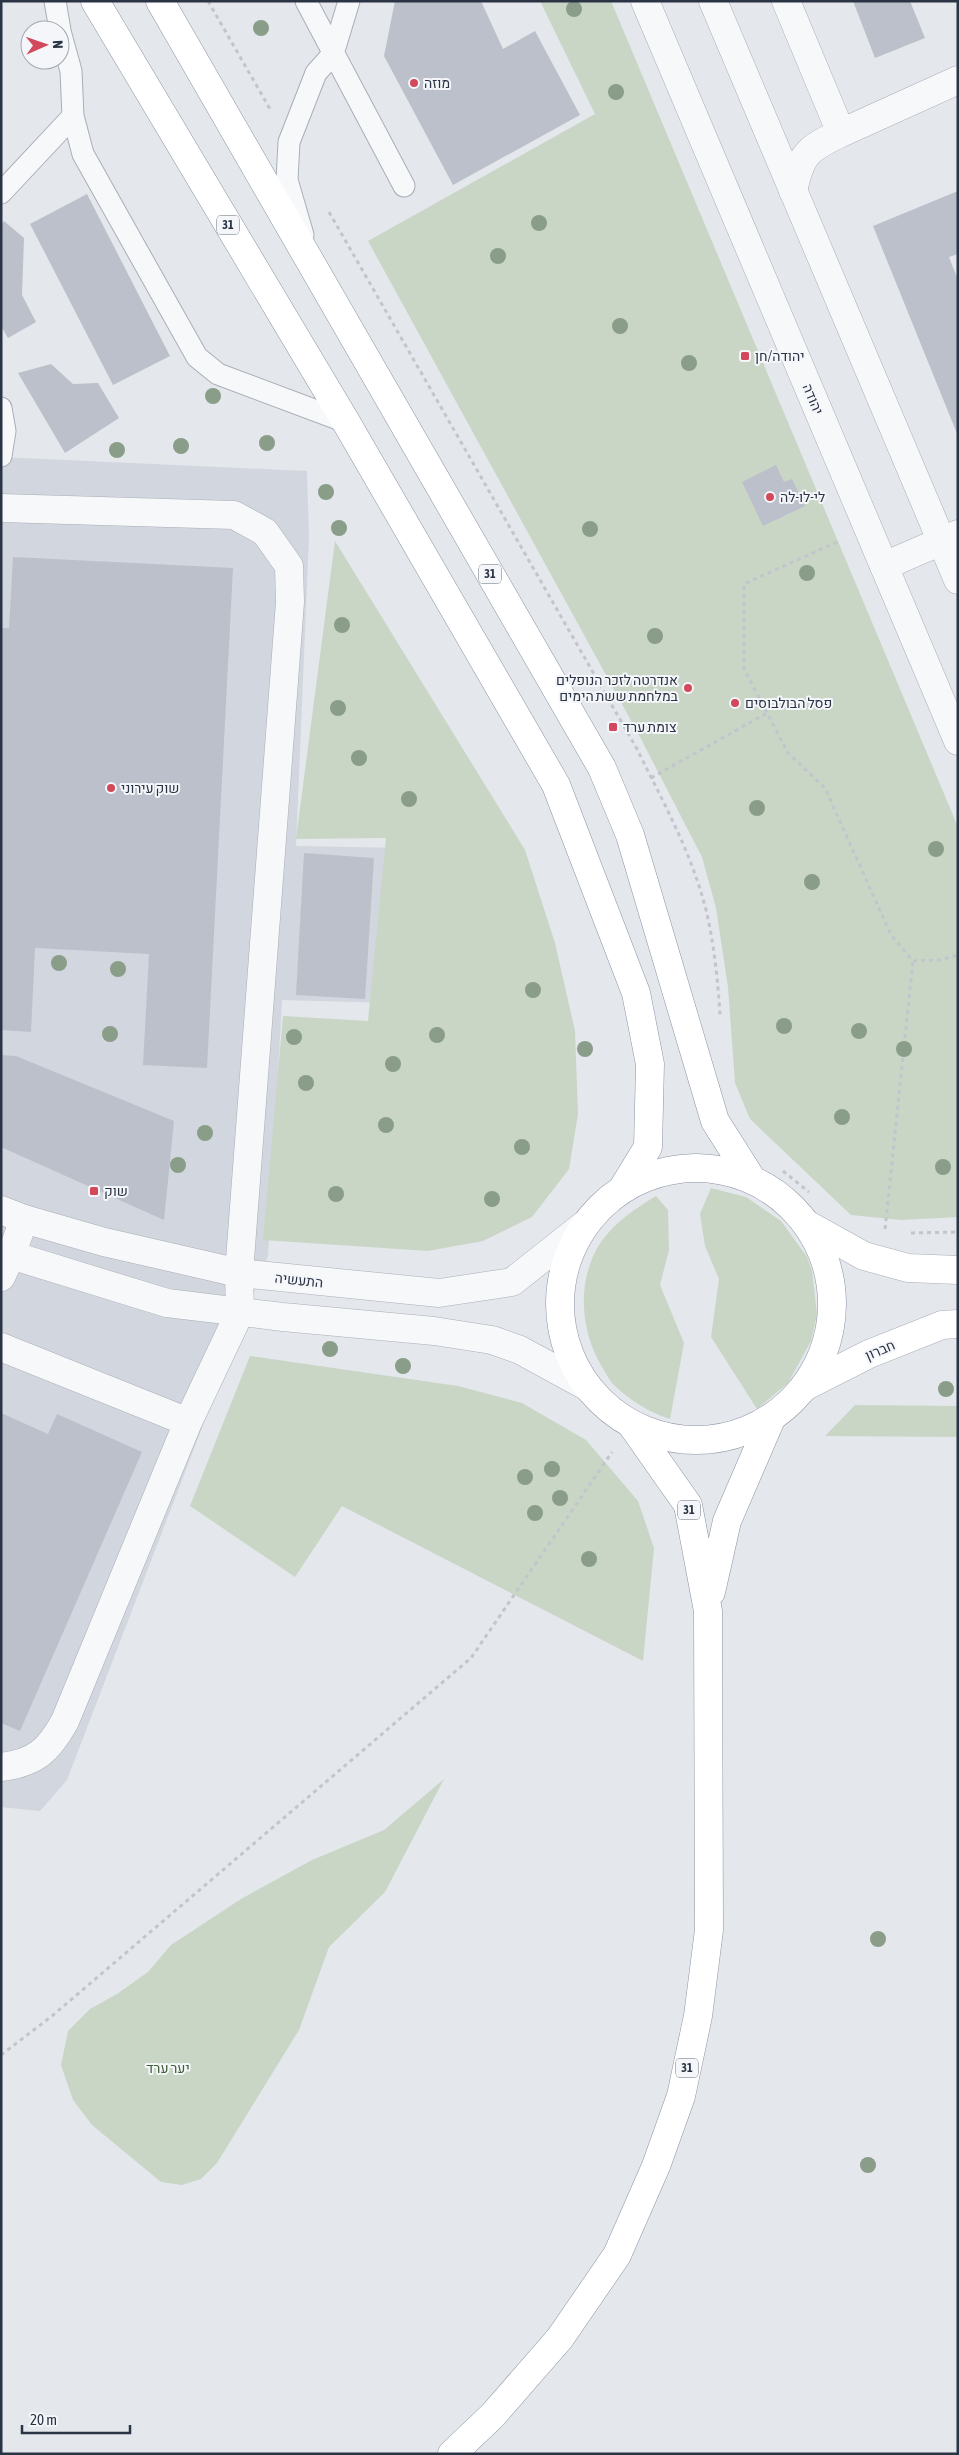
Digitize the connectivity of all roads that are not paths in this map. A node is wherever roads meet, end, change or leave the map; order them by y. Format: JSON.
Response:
{"nodes":[{"id":1,"x":55,"y":1,"type":"edge"},
{"id":2,"x":95,"y":1,"type":"edge"},
{"id":3,"x":160,"y":1,"type":"edge"},
{"id":4,"x":306,"y":1,"type":"edge"},
{"id":5,"x":349,"y":1,"type":"edge"},
{"id":6,"x":645,"y":1,"type":"edge"},
{"id":7,"x":713,"y":1,"type":"edge"},
{"id":8,"x":786,"y":1,"type":"edge"},
{"id":9,"x":58,"y":20,"type":"edge"},
{"id":10,"x":333,"y":54,"type":"junction"},
{"id":11,"x":70,"y":67,"type":"edge"},
{"id":12,"x":958,"y":80,"type":"edge"},
{"id":13,"x":73,"y":116,"type":"junction"},
{"id":14,"x":841,"y":133,"type":"junction"},
{"id":15,"x":404,"y":186,"type":"dead end"},
{"id":16,"x":793,"y":191,"type":"junction"},
{"id":17,"x":1,"y":194,"type":"edge"},
{"id":18,"x":310,"y":262,"type":"junction"},
{"id":19,"x":1,"y":408,"type":"edge"},
{"id":20,"x":346,"y":422,"type":"junction"},
{"id":21,"x":1,"y":456,"type":"edge"},
{"id":22,"x":1,"y":508,"type":"edge"},
{"id":23,"x":949,"y":537,"type":"edge"},
{"id":24,"x":884,"y":566,"type":"junction"},
{"id":25,"x":958,"y":580,"type":"edge"},
{"id":26,"x":958,"y":741,"type":"edge"},
{"id":27,"x":750,"y":1178,"type":"junction"},
{"id":28,"x":623,"y":1188,"type":"junction"},
{"id":29,"x":12,"y":1214,"type":"edge"},
{"id":30,"x":584,"y":1225,"type":"junction"},
{"id":31,"x":808,"y":1225,"type":"junction"},
{"id":32,"x":5,"y":1262,"type":"edge"},
{"id":33,"x":958,"y":1270,"type":"edge"},
{"id":34,"x":239,"y":1273,"type":"junction"},
{"id":35,"x":240,"y":1312,"type":"junction"},
{"id":36,"x":958,"y":1324,"type":"edge"},
{"id":37,"x":1,"y":1347,"type":"edge"},
{"id":38,"x":586,"y":1386,"type":"junction"},
{"id":39,"x":806,"y":1386,"type":"junction"},
{"id":40,"x":771,"y":1419,"type":"junction"},
{"id":41,"x":188,"y":1422,"type":"junction"},
{"id":42,"x":631,"y":1424,"type":"junction"},
{"id":43,"x":708,"y":1611,"type":"junction"},
{"id":44,"x":1,"y":1767,"type":"edge"},
{"id":45,"x":452,"y":2454,"type":"edge"}],
"edges":[{"from":1,"to":9,"type":"lane"},
{"from":2,"to":20,"type":"main road","number":"31"},
{"from":3,"to":18,"type":"main road","number":"31"},
{"from":4,"to":10,"type":"lane"},
{"from":5,"to":10,"type":"lane"},
{"from":6,"to":24,"type":"street","name":"יהודה"},
{"from":7,"to":16,"type":"street"},
{"from":8,"to":14,"type":"street"},
{"from":10,"to":15,"type":"lane"},
{"from":10,"to":18,"type":"lane"},
{"from":11,"to":13,"type":"lane"},
{"from":12,"to":14,"type":"street"},
{"from":13,"to":17,"type":"lane"},
{"from":13,"to":20,"type":"lane"},
{"from":14,"to":16,"type":"street"},
{"from":16,"to":23,"type":"street"},
{"from":18,"to":27,"type":"main road","number":"31"},
{"from":19,"to":21,"type":"lane"},
{"from":20,"to":28,"type":"main road","number":"31"},
{"from":22,"to":34,"type":"street"},
{"from":23,"to":24,"type":"street"},
{"from":23,"to":25,"type":"street"},
{"from":24,"to":26,"type":"street","name":"יהודה"},
{"from":27,"to":28,"type":"main road","number":"31"},
{"from":27,"to":31,"type":"main road","number":"31"},
{"from":28,"to":30,"type":"main road","number":"31"},
{"from":29,"to":32,"type":"street"},
{"from":29,"to":34,"type":"street","name":"התעשיה"},
{"from":30,"to":34,"type":"street","name":"התעשיה"},
{"from":30,"to":38,"type":"main road","number":"31"},
{"from":31,"to":33,"type":"main road"},
{"from":31,"to":39,"type":"main road","number":"31"},
{"from":32,"to":35,"type":"street"},
{"from":34,"to":35,"type":"street"},
{"from":35,"to":38,"type":"street"},
{"from":35,"to":41,"type":"street"},
{"from":36,"to":39,"type":"main road","name":"חברון"},
{"from":37,"to":41,"type":"street"},
{"from":38,"to":42,"type":"main road","number":"31"},
{"from":39,"to":40,"type":"main road","number":"31"},
{"from":40,"to":42,"type":"main road","number":"31"},
{"from":40,"to":43,"type":"main road","number":"31"},
{"from":41,"to":44,"type":"street"},
{"from":42,"to":43,"type":"main road","number":"31"},
{"from":43,"to":45,"type":"main road","number":"31"}]}
